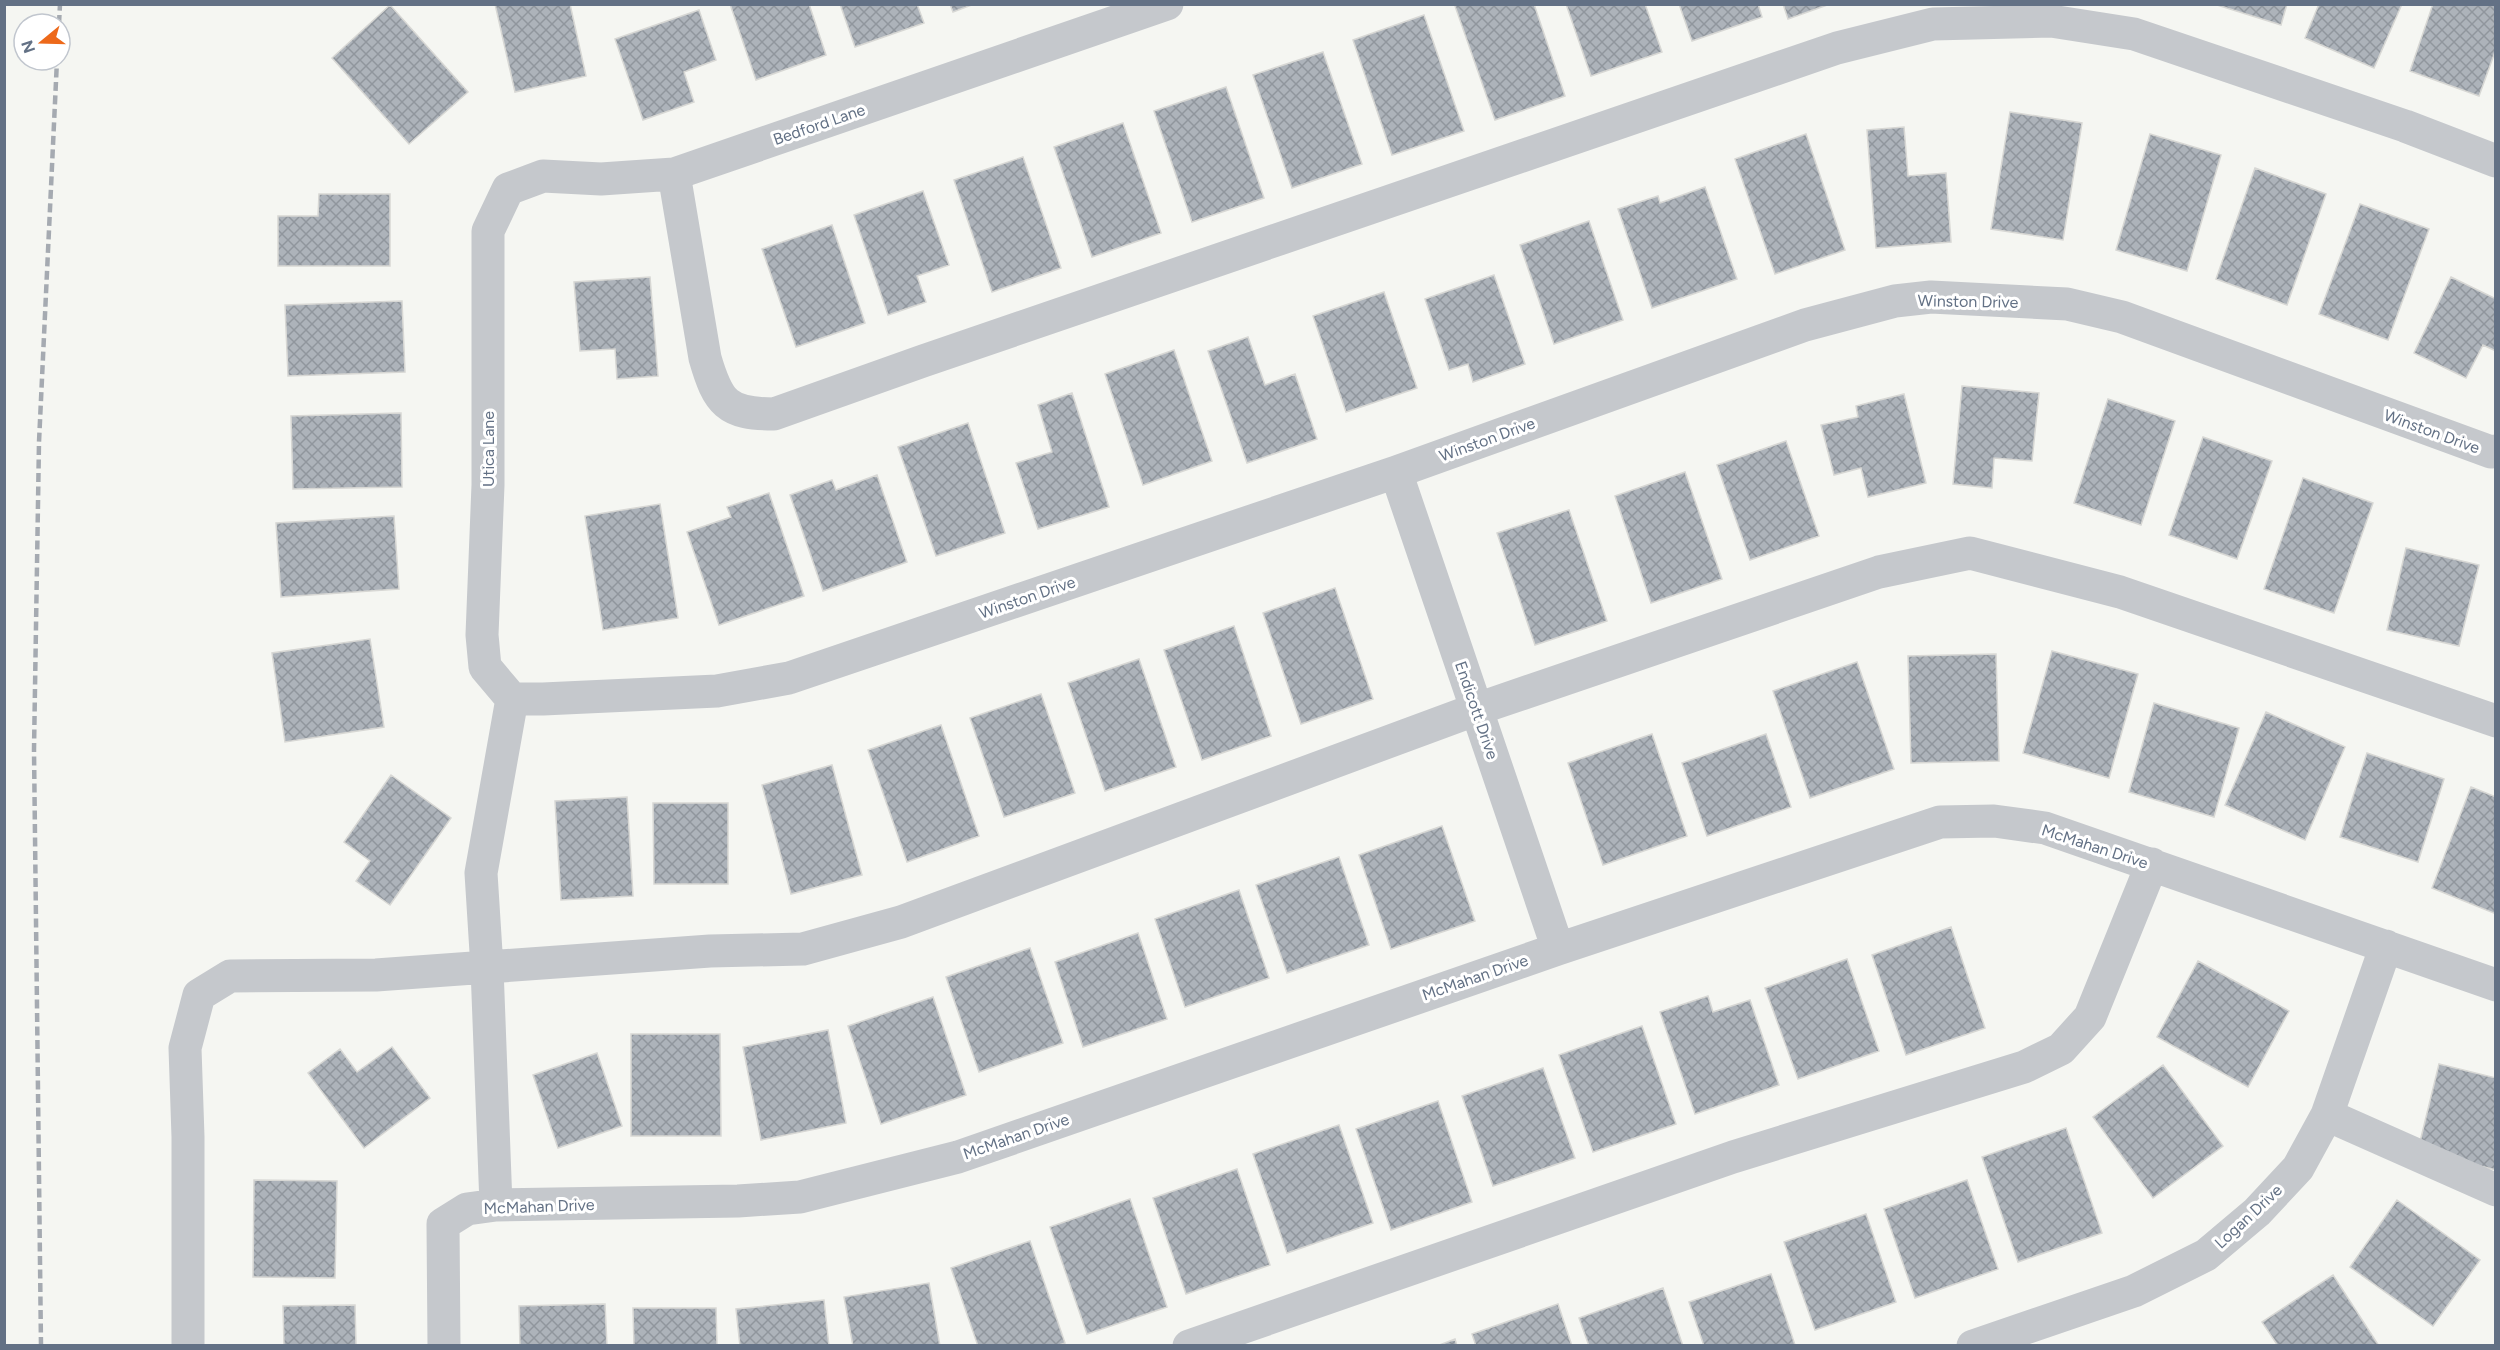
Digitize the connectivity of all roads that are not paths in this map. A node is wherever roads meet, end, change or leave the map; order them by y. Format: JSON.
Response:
{"nodes":[{"id":1,"x":1167,"y":4,"type":"edge"},
{"id":2,"x":2496,"y":161,"type":"edge"},
{"id":3,"x":674,"y":174,"type":"junction"},
{"id":4,"x":488,"y":231,"type":"joint"},
{"id":5,"x":2496,"y":451,"type":"edge"},
{"id":6,"x":1396,"y":472,"type":"junction"},
{"id":7,"x":512,"y":699,"type":"junction"},
{"id":8,"x":1477,"y":709,"type":"junction"},
{"id":9,"x":2496,"y":721,"type":"edge"},
{"id":10,"x":2152,"y":864,"type":"junction"},
{"id":11,"x":2386,"y":946,"type":"junction"},
{"id":12,"x":1558,"y":949,"type":"junction"},
{"id":13,"x":487,"y":968,"type":"junction"},
{"id":14,"x":2496,"y":985,"type":"edge"},
{"id":15,"x":2327,"y":1115,"type":"junction"},
{"id":16,"x":2496,"y":1190,"type":"edge"},
{"id":17,"x":496,"y":1205,"type":"junction"},
{"id":18,"x":188,"y":1346,"type":"edge"},
{"id":19,"x":444,"y":1346,"type":"edge"},
{"id":20,"x":1189,"y":1346,"type":"edge"},
{"id":21,"x":1973,"y":1346,"type":"edge"}],
"edges":[{"from":1,"to":3,"type":"street","name":"Bedford Lane"},
{"from":2,"to":3,"type":"street"},
{"from":3,"to":4,"type":"street","name":"Bedford Lane"},
{"from":4,"to":7,"type":"street","name":"Utica Lane"},
{"from":5,"to":6,"type":"street","name":"Winston Drive"},
{"from":6,"to":7,"type":"street","name":"Winston Drive"},
{"from":6,"to":8,"type":"street","name":"Endicott Drive"},
{"from":7,"to":13,"type":"street"},
{"from":8,"to":9,"type":"street"},
{"from":8,"to":12,"type":"street","name":"Endicott Drive"},
{"from":8,"to":13,"type":"street"},
{"from":10,"to":11,"type":"street","name":"McMahan Drive"},
{"from":10,"to":12,"type":"street","name":"McMahan Drive"},
{"from":10,"to":20,"type":"street"},
{"from":11,"to":14,"type":"street","name":"McMahan Drive"},
{"from":11,"to":15,"type":"street","name":"Logan Drive"},
{"from":12,"to":17,"type":"street","name":"McMahan Drive"},
{"from":13,"to":17,"type":"street"},
{"from":13,"to":18,"type":"street"},
{"from":15,"to":16,"type":"street"},
{"from":15,"to":21,"type":"street","name":"Logan Drive"},
{"from":17,"to":19,"type":"street","name":"McMahan Drive"}]}
